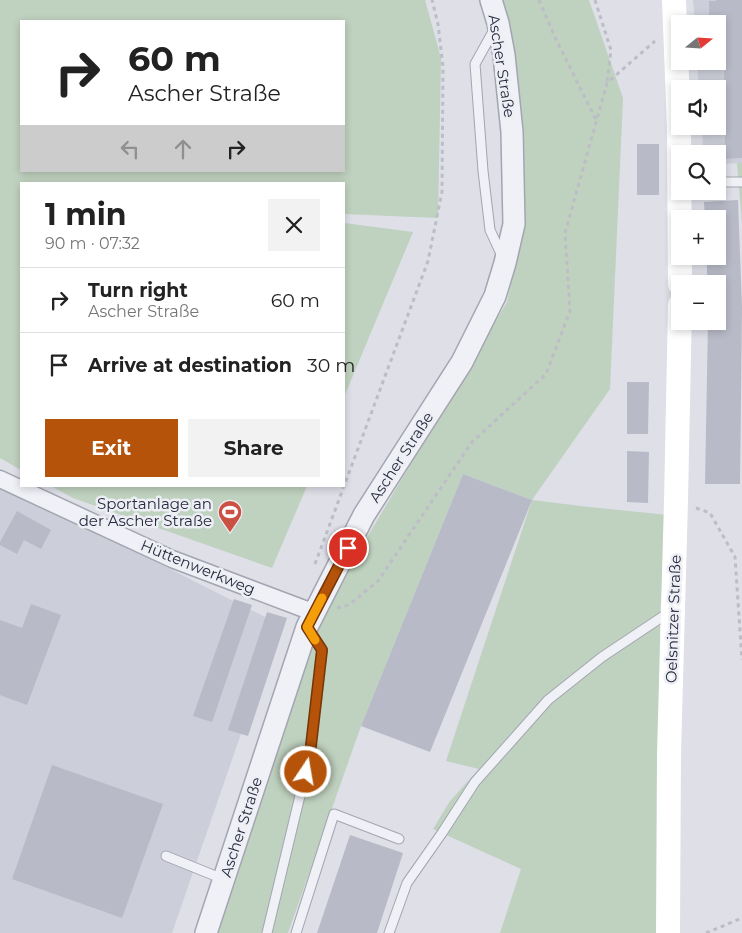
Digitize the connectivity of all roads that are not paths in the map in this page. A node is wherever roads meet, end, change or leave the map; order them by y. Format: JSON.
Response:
{"nodes":[{"id":1,"x":491,"y":0,"type":"edge"},
{"id":2,"x":674,"y":0,"type":"edge"},
{"id":3,"x":498,"y":23,"type":"junction"},
{"id":4,"x":679,"y":145,"type":"edge"},
{"id":5,"x":726,"y":182,"type":"edge"},
{"id":6,"x":742,"y":182,"type":"edge"},
{"id":7,"x":680,"y":200,"type":"edge"},
{"id":8,"x":505,"y":263,"type":"junction"},
{"id":9,"x":680,"y":275,"type":"edge"},
{"id":10,"x":679,"y":330,"type":"edge"},
{"id":11,"x":0,"y":479,"type":"edge"},
{"id":12,"x":673,"y":610,"type":"junction"},
{"id":13,"x":311,"y":620,"type":"junction"},
{"id":14,"x":399,"y":840,"type":"dead end"},
{"id":15,"x":166,"y":856,"type":"dead end"},
{"id":16,"x":224,"y":879,"type":"junction"},
{"id":17,"x":206,"y":933,"type":"edge"},
{"id":18,"x":267,"y":933,"type":"edge"},
{"id":19,"x":296,"y":933,"type":"edge"},
{"id":20,"x":389,"y":933,"type":"edge"},
{"id":21,"x":668,"y":933,"type":"edge"}],
"edges":[{"from":1,"to":3,"type":"street","name":"Ascher Straße"},
{"from":2,"to":4,"type":"main road"},
{"from":3,"to":8,"type":"street","name":"Ascher Straße"},
{"from":3,"to":8,"type":"lane"},
{"from":5,"to":6,"type":"lane"},
{"from":7,"to":9,"type":"main road"},
{"from":8,"to":13,"type":"street","name":"Ascher Straße"},
{"from":10,"to":12,"type":"main road","name":"Oelsnitzer Straße"},
{"from":11,"to":13,"type":"street","name":"Hüttenwerkweg"},
{"from":12,"to":20,"type":"lane"},
{"from":12,"to":21,"type":"main road","name":"Oelsnitzer Straße"},
{"from":13,"to":16,"type":"street","name":"Ascher Straße"},
{"from":13,"to":18,"type":"lane"},
{"from":14,"to":19,"type":"lane"},
{"from":15,"to":16,"type":"lane"},
{"from":16,"to":17,"type":"street","name":"Ascher Straße"}]}
